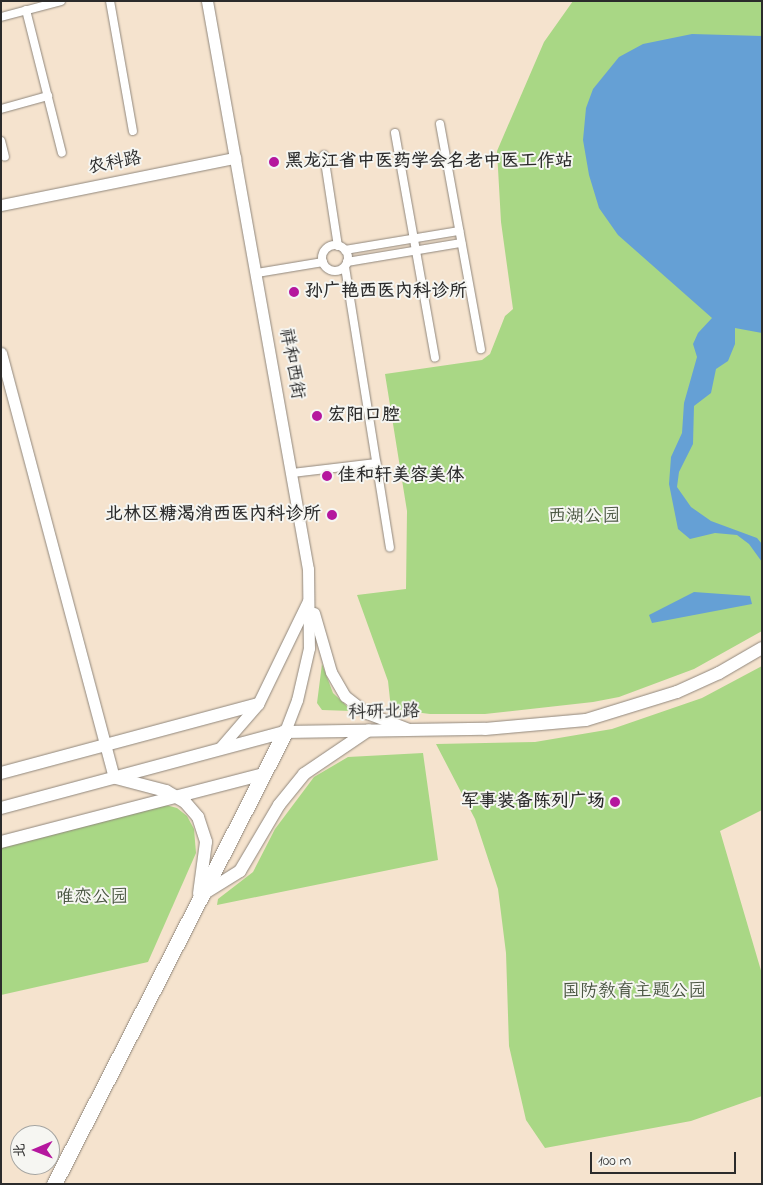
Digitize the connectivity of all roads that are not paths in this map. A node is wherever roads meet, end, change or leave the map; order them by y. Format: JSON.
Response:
{"nodes":[{"id":1,"x":61,"y":1,"type":"edge"},
{"id":2,"x":110,"y":1,"type":"edge"},
{"id":3,"x":207,"y":1,"type":"edge"},
{"id":4,"x":26,"y":10,"type":"junction"},
{"id":5,"x":1,"y":17,"type":"edge"},
{"id":6,"x":48,"y":96,"type":"junction"},
{"id":7,"x":1,"y":109,"type":"edge"},
{"id":8,"x":440,"y":124,"type":"dead end"},
{"id":9,"x":133,"y":131,"type":"dead end"},
{"id":10,"x":395,"y":133,"type":"dead end"},
{"id":11,"x":1,"y":140,"type":"edge"},
{"id":12,"x":62,"y":153,"type":"dead end"},
{"id":13,"x":324,"y":155,"type":"dead end"},
{"id":14,"x":6,"y":157,"type":"dead end"},
{"id":15,"x":235,"y":158,"type":"junction"},
{"id":16,"x":1,"y":204,"type":"edge"},
{"id":17,"x":459,"y":231,"type":"junction"},
{"id":18,"x":414,"y":238,"type":"junction"},
{"id":19,"x":461,"y":243,"type":"junction"},
{"id":20,"x":342,"y":248,"type":"junction"},
{"id":21,"x":416,"y":250,"type":"junction"},
{"id":22,"x":323,"y":262,"type":"junction"},
{"id":23,"x":346,"y":265,"type":"junction"},
{"id":24,"x":257,"y":273,"type":"junction"},
{"id":25,"x":481,"y":349,"type":"dead end"},
{"id":26,"x":1,"y":353,"type":"edge"},
{"id":27,"x":435,"y":357,"type":"dead end"},
{"id":28,"x":376,"y":463,"type":"junction"},
{"id":29,"x":292,"y":473,"type":"junction"},
{"id":30,"x":390,"y":547,"type":"dead end"},
{"id":31,"x":310,"y":597,"type":"junction"},
{"id":32,"x":762,"y":648,"type":"edge"},
{"id":33,"x":258,"y":704,"type":"junction"},
{"id":34,"x":369,"y":730,"type":"junction"},
{"id":35,"x":410,"y":730,"type":"junction"},
{"id":36,"x":285,"y":732,"type":"junction"},
{"id":37,"x":105,"y":744,"type":"junction"},
{"id":38,"x":219,"y":748,"type":"junction"},
{"id":39,"x":1,"y":773,"type":"edge"},
{"id":40,"x":264,"y":774,"type":"junction"},
{"id":41,"x":114,"y":777,"type":"junction"},
{"id":42,"x":175,"y":796,"type":"junction"},
{"id":43,"x":1,"y":808,"type":"edge"},
{"id":44,"x":1,"y":842,"type":"edge"},
{"id":45,"x":198,"y":898,"type":"junction"},
{"id":46,"x":54,"y":1184,"type":"edge"}],
"edges":[{"from":1,"to":4,"type":"street"},
{"from":2,"to":9,"type":"street"},
{"from":3,"to":15,"type":"main road","name":"祥和西街"},
{"from":4,"to":5,"type":"street"},
{"from":4,"to":6,"type":"street"},
{"from":6,"to":7,"type":"street"},
{"from":6,"to":12,"type":"street"},
{"from":8,"to":17,"type":"street"},
{"from":10,"to":18,"type":"street"},
{"from":11,"to":14,"type":"street"},
{"from":13,"to":20,"type":"street"},
{"from":15,"to":16,"type":"main road","name":"农科路"},
{"from":15,"to":24,"type":"main road","name":"祥和西街"},
{"from":17,"to":18,"type":"street"},
{"from":17,"to":19,"type":"street"},
{"from":18,"to":20,"type":"street"},
{"from":18,"to":21,"type":"street"},
{"from":19,"to":21,"type":"street"},
{"from":19,"to":25,"type":"street"},
{"from":20,"to":22,"type":"street"},
{"from":20,"to":23,"type":"street"},
{"from":21,"to":23,"type":"street"},
{"from":21,"to":27,"type":"street"},
{"from":22,"to":23,"type":"street"},
{"from":22,"to":24,"type":"street"},
{"from":23,"to":28,"type":"street"},
{"from":24,"to":29,"type":"main road","name":"祥和西街"},
{"from":26,"to":37,"type":"main road"},
{"from":28,"to":29,"type":"street"},
{"from":28,"to":30,"type":"street"},
{"from":29,"to":31,"type":"main road","name":"祥和西街"},
{"from":31,"to":33,"type":"main road"},
{"from":31,"to":35,"type":"main road"},
{"from":31,"to":36,"type":"main road","name":"祥和西街"},
{"from":32,"to":35,"type":"main road","name":"科研北路"},
{"from":33,"to":37,"type":"main road"},
{"from":33,"to":38,"type":"main road"},
{"from":34,"to":35,"type":"main road","name":"科研北路"},
{"from":34,"to":36,"type":"main road","name":"科研北路"},
{"from":34,"to":45,"type":"main road"},
{"from":36,"to":38,"type":"main road","name":"科研北路"},
{"from":36,"to":40,"type":"highway"},
{"from":37,"to":39,"type":"main road"},
{"from":37,"to":41,"type":"main road"},
{"from":38,"to":41,"type":"main road","name":"科研北路"},
{"from":40,"to":42,"type":"main road"},
{"from":40,"to":45,"type":"highway"},
{"from":41,"to":42,"type":"main road"},
{"from":41,"to":43,"type":"main road","name":"科研北路"},
{"from":42,"to":44,"type":"main road"},
{"from":42,"to":45,"type":"main road"},
{"from":45,"to":46,"type":"highway"}]}
